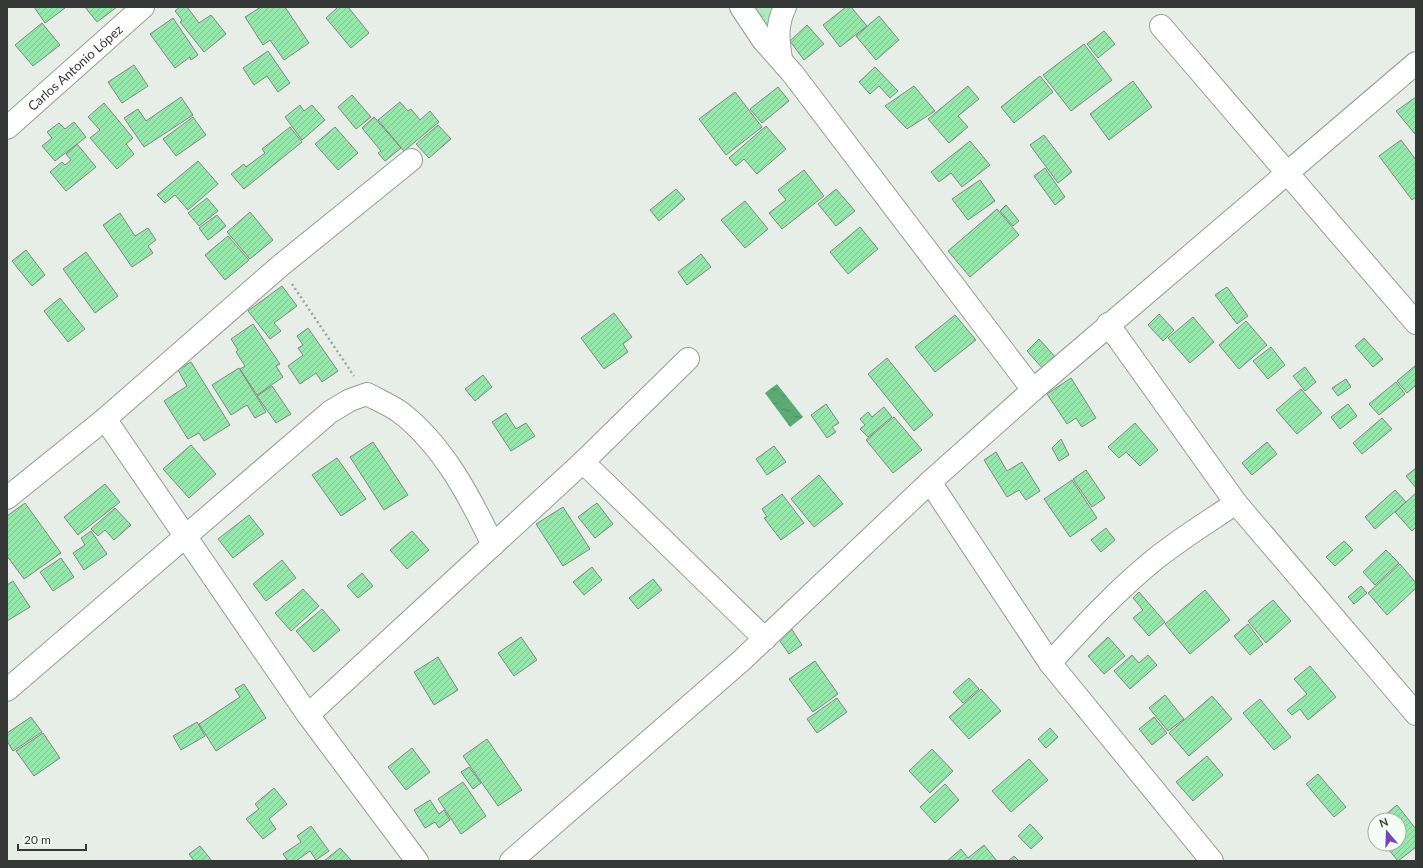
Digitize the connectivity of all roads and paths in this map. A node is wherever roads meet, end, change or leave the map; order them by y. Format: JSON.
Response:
{"nodes":[{"id":1,"x":143,"y":7,"type":"edge"},
{"id":2,"x":741,"y":7,"type":"edge"},
{"id":3,"x":785,"y":7,"type":"edge"},
{"id":4,"x":1161,"y":26,"type":"dead end"},
{"id":5,"x":781,"y":59,"type":"junction"},
{"id":6,"x":1416,"y":63,"type":"edge"},
{"id":7,"x":7,"y":128,"type":"edge"},
{"id":8,"x":411,"y":160,"type":"dead end"},
{"id":9,"x":1287,"y":173,"type":"junction"},
{"id":10,"x":280,"y":266,"type":"junction"},
{"id":11,"x":1416,"y":323,"type":"edge"},
{"id":12,"x":1108,"y":324,"type":"junction"},
{"id":13,"x":688,"y":359,"type":"dead end"},
{"id":14,"x":1033,"y":390,"type":"junction"},
{"id":15,"x":367,"y":394,"type":"junction"},
{"id":16,"x":105,"y":418,"type":"junction"},
{"id":17,"x":583,"y":462,"type":"junction"},
{"id":18,"x":930,"y":482,"type":"junction"},
{"id":19,"x":7,"y":498,"type":"edge"},
{"id":20,"x":1236,"y":503,"type":"junction"},
{"id":21,"x":184,"y":536,"type":"junction"},
{"id":22,"x":493,"y":545,"type":"junction"},
{"id":23,"x":765,"y":639,"type":"junction"},
{"id":24,"x":1050,"y":663,"type":"junction"},
{"id":25,"x":7,"y":690,"type":"edge"},
{"id":26,"x":1416,"y":714,"type":"edge"},
{"id":27,"x":308,"y":715,"type":"junction"},
{"id":28,"x":417,"y":861,"type":"edge"},
{"id":29,"x":511,"y":861,"type":"edge"},
{"id":30,"x":1212,"y":861,"type":"edge"}],
"edges":[{"from":1,"to":7,"type":"street","name":"Carlos Antonio López"},
{"from":2,"to":5,"type":"street"},
{"from":3,"to":5,"type":"street"},
{"from":4,"to":9,"type":"street"},
{"from":5,"to":14,"type":"street"},
{"from":6,"to":9,"type":"street"},
{"from":8,"to":10,"type":"street"},
{"from":9,"to":11,"type":"street"},
{"from":9,"to":12,"type":"street"},
{"from":10,"to":15,"type":"path"},
{"from":10,"to":16,"type":"street"},
{"from":12,"to":14,"type":"street"},
{"from":12,"to":20,"type":"street"},
{"from":13,"to":17,"type":"street"},
{"from":14,"to":18,"type":"street"},
{"from":15,"to":21,"type":"street"},
{"from":15,"to":22,"type":"street"},
{"from":16,"to":19,"type":"street"},
{"from":16,"to":21,"type":"street"},
{"from":17,"to":22,"type":"street"},
{"from":17,"to":23,"type":"street"},
{"from":18,"to":23,"type":"street"},
{"from":18,"to":24,"type":"street"},
{"from":20,"to":24,"type":"street"},
{"from":20,"to":26,"type":"street"},
{"from":21,"to":25,"type":"street"},
{"from":21,"to":27,"type":"street"},
{"from":22,"to":27,"type":"street"},
{"from":23,"to":29,"type":"street"},
{"from":24,"to":30,"type":"street"},
{"from":27,"to":28,"type":"street"}]}
